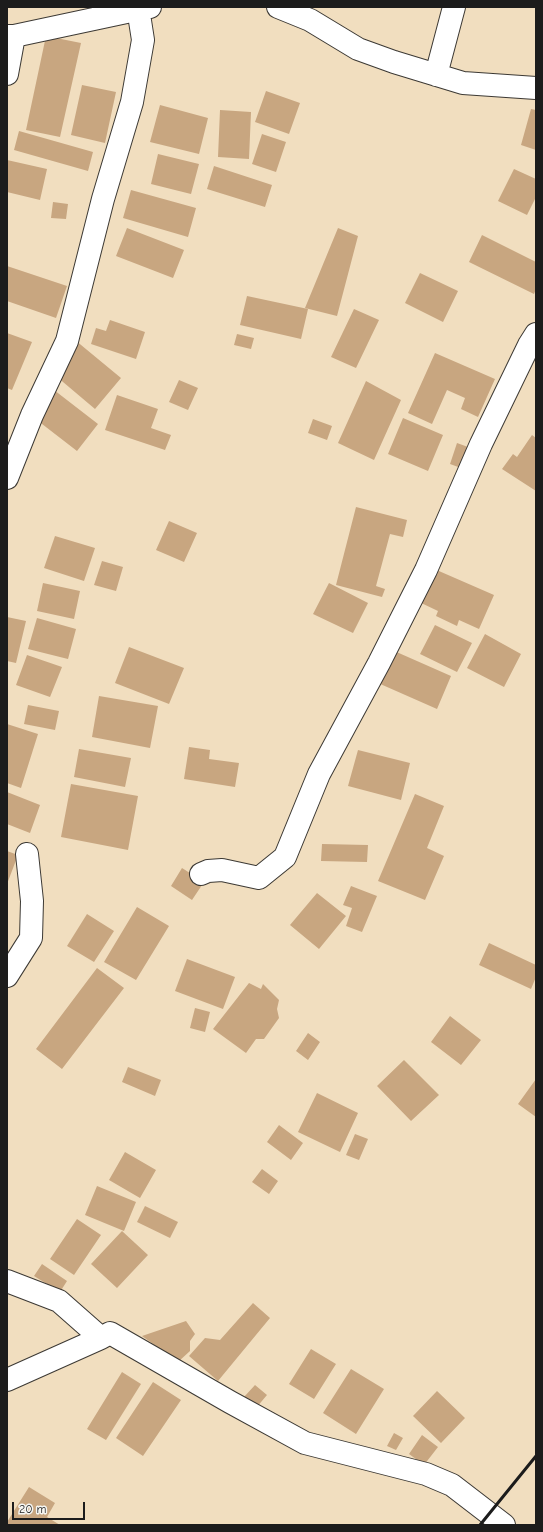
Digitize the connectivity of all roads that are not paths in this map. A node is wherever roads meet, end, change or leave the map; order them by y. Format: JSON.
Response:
{"nodes":[{"id":1,"x":278,"y":7,"type":"edge"},
{"id":2,"x":454,"y":7,"type":"edge"},
{"id":3,"x":144,"y":8,"type":"edge"},
{"id":4,"x":11,"y":36,"type":"edge"},
{"id":5,"x":7,"y":74,"type":"edge"},
{"id":6,"x":436,"y":75,"type":"junction"},
{"id":7,"x":536,"y":88,"type":"edge"},
{"id":8,"x":536,"y":334,"type":"edge"},
{"id":9,"x":7,"y":478,"type":"edge"},
{"id":10,"x":27,"y":854,"type":"dead end"},
{"id":11,"x":201,"y":874,"type":"dead end"},
{"id":12,"x":7,"y":976,"type":"edge"},
{"id":13,"x":7,"y":1281,"type":"edge"},
{"id":14,"x":101,"y":1338,"type":"junction"},
{"id":15,"x":7,"y":1380,"type":"edge"},
{"id":16,"x":504,"y":1525,"type":"edge"}],
"edges":[{"from":1,"to":6,"type":"street"},
{"from":2,"to":6,"type":"street"},
{"from":3,"to":4,"type":"street"},
{"from":3,"to":9,"type":"street"},
{"from":4,"to":5,"type":"street"},
{"from":6,"to":7,"type":"street"},
{"from":8,"to":11,"type":"street"},
{"from":10,"to":12,"type":"street"},
{"from":13,"to":14,"type":"street"},
{"from":14,"to":15,"type":"street"},
{"from":14,"to":16,"type":"street"}]}
